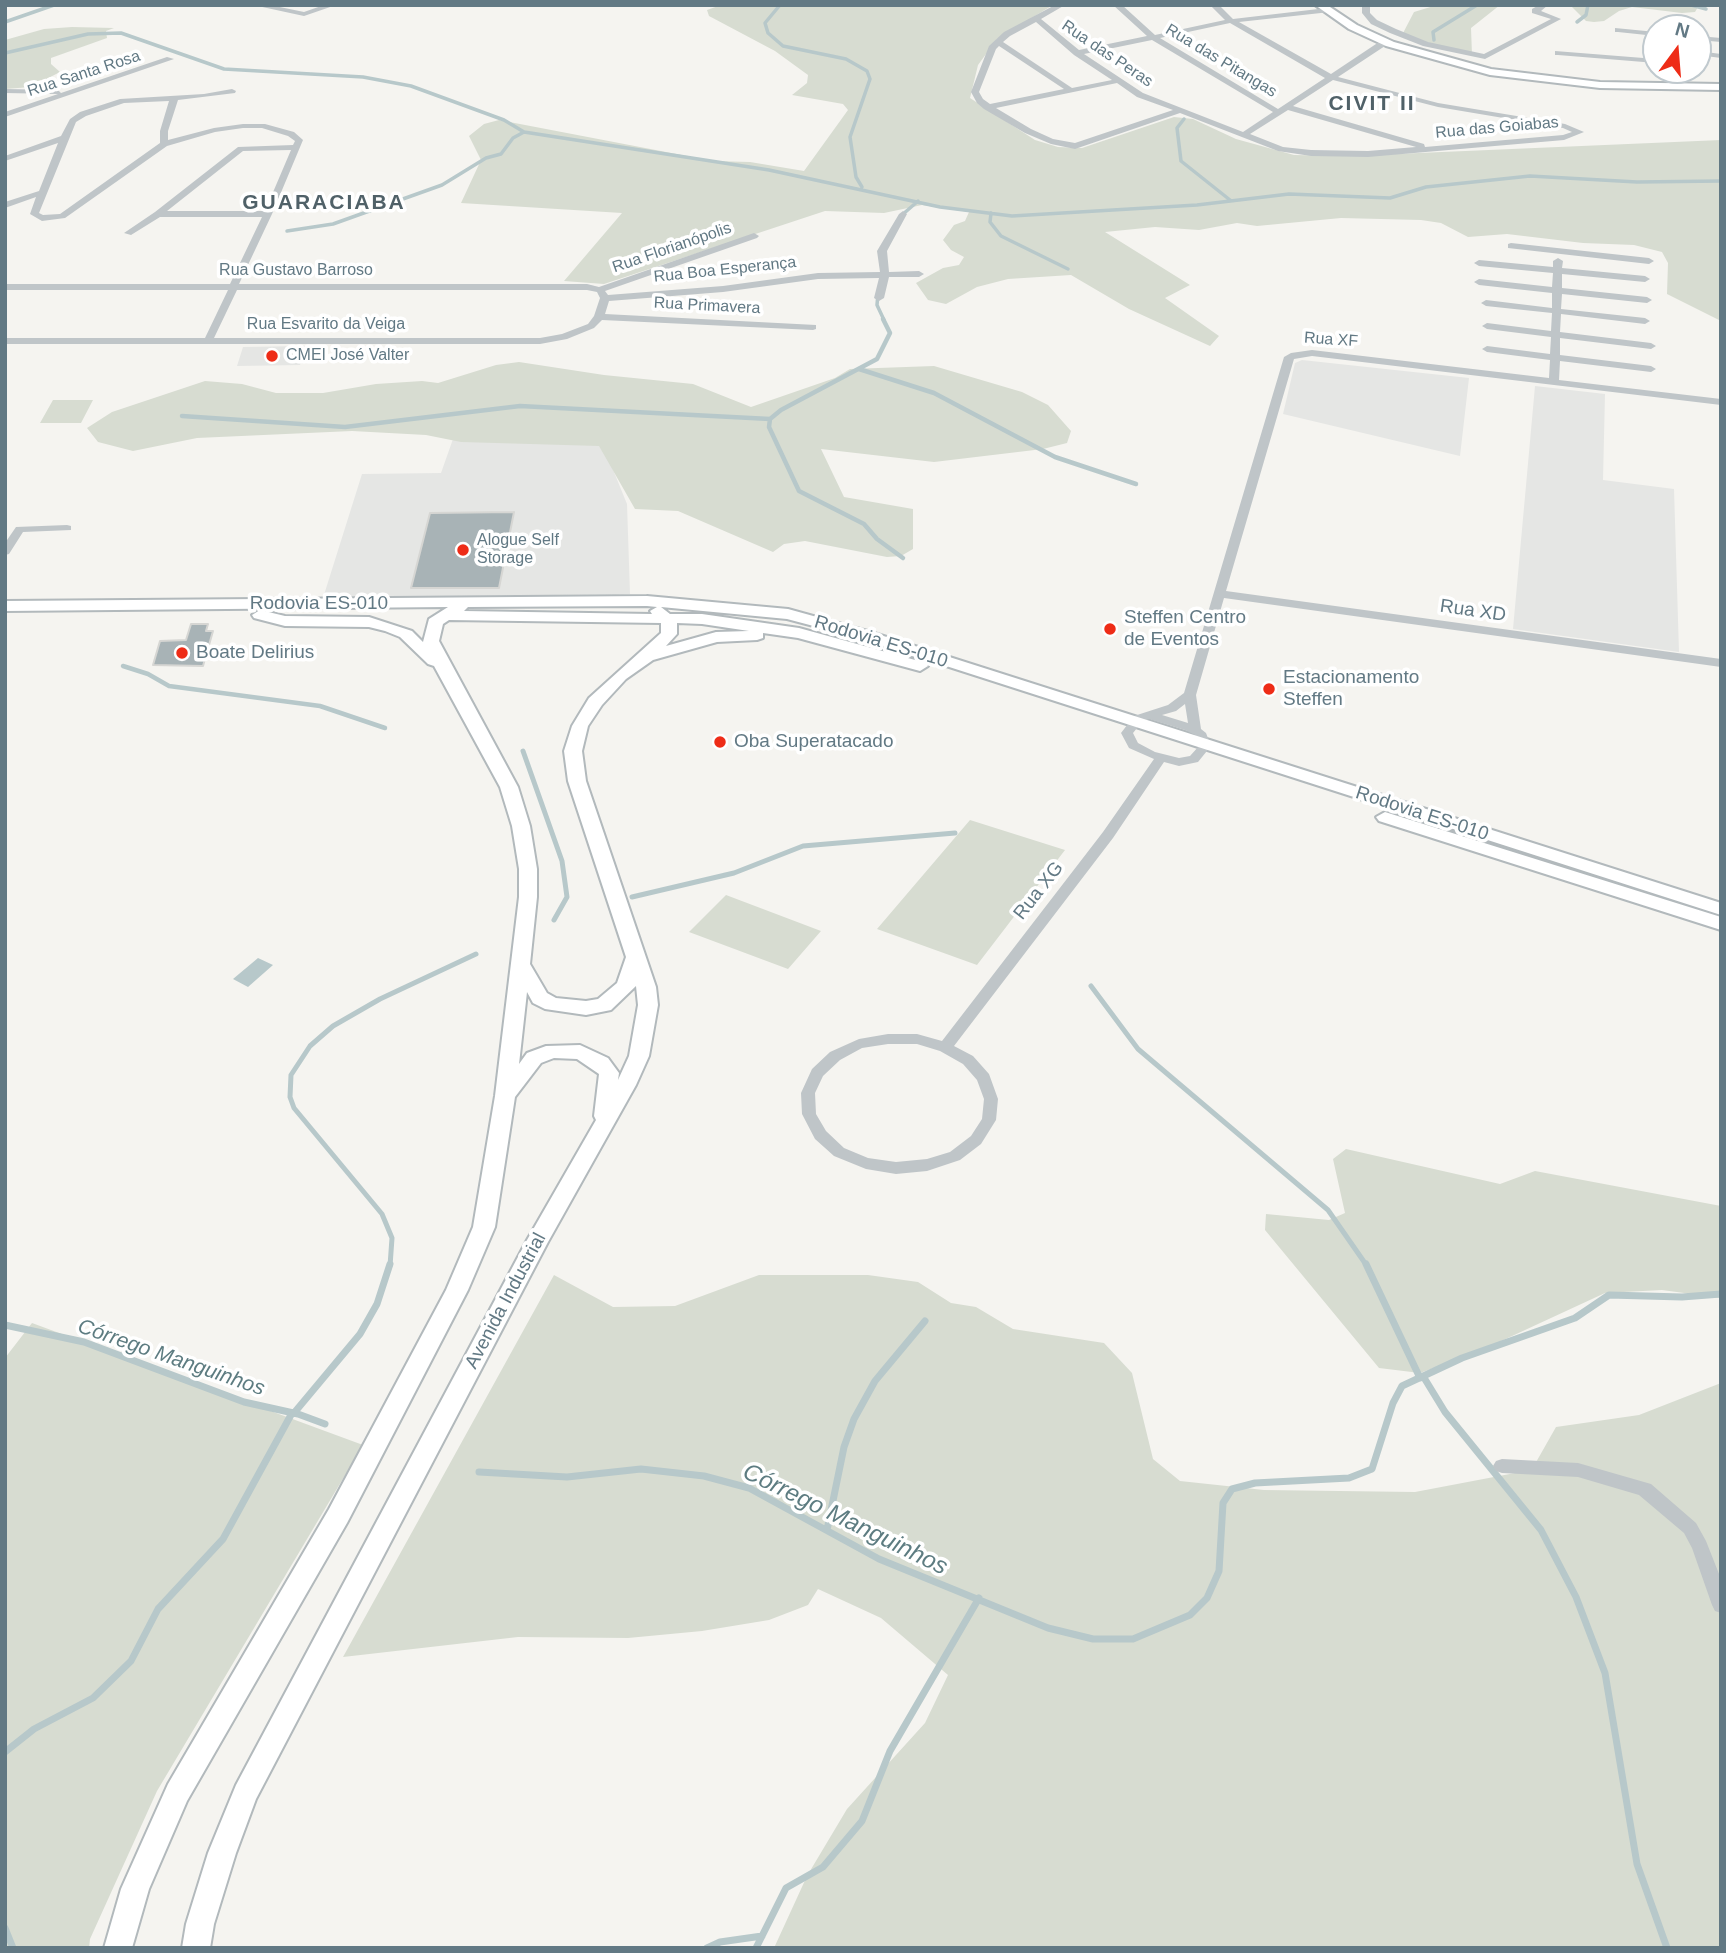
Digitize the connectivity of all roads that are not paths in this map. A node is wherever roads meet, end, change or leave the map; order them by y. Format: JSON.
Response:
{"nodes":[{"id":1,"x":257,"y":5,"type":"edge"},
{"id":2,"x":332,"y":5,"type":"edge"},
{"id":3,"x":1061,"y":5,"type":"edge"},
{"id":4,"x":1117,"y":5,"type":"edge"},
{"id":5,"x":1214,"y":5,"type":"edge"},
{"id":6,"x":1366,"y":5,"type":"edge"},
{"id":7,"x":1544,"y":5,"type":"edge"},
{"id":8,"x":1328,"y":7,"type":"edge"},
{"id":9,"x":1037,"y":19,"type":"junction"},
{"id":10,"x":1231,"y":21,"type":"junction"},
{"id":11,"x":1618,"y":30,"type":"dead end"},
{"id":12,"x":1642,"y":33,"type":"edge"},
{"id":13,"x":1153,"y":37,"type":"junction"},
{"id":14,"x":998,"y":42,"type":"junction"},
{"id":15,"x":1385,"y":42,"type":"junction"},
{"id":16,"x":1077,"y":53,"type":"junction"},
{"id":17,"x":1558,"y":53,"type":"dead end"},
{"id":18,"x":170,"y":60,"type":"dead end"},
{"id":19,"x":1642,"y":60,"type":"edge"},
{"id":20,"x":1330,"y":76,"type":"junction"},
{"id":21,"x":1721,"y":80,"type":"edge"},
{"id":22,"x":1118,"y":81,"type":"junction"},
{"id":23,"x":1721,"y":87,"type":"edge"},
{"id":24,"x":232,"y":90,"type":"dead end"},
{"id":25,"x":1070,"y":90,"type":"junction"},
{"id":26,"x":5,"y":91,"type":"edge"},
{"id":27,"x":67,"y":92,"type":"junction"},
{"id":28,"x":174,"y":99,"type":"junction"},
{"id":29,"x":987,"y":107,"type":"junction"},
{"id":30,"x":1288,"y":107,"type":"junction"},
{"id":31,"x":1182,"y":110,"type":"junction"},
{"id":32,"x":1280,"y":113,"type":"junction"},
{"id":33,"x":5,"y":115,"type":"edge"},
{"id":34,"x":1244,"y":135,"type":"junction"},
{"id":35,"x":64,"y":138,"type":"junction"},
{"id":36,"x":297,"y":143,"type":"junction"},
{"id":37,"x":164,"y":144,"type":"junction"},
{"id":38,"x":1430,"y":148,"type":"junction"},
{"id":39,"x":5,"y":159,"type":"edge"},
{"id":40,"x":41,"y":193,"type":"junction"},
{"id":41,"x":5,"y":205,"type":"edge"},
{"id":42,"x":158,"y":214,"type":"junction"},
{"id":43,"x":268,"y":214,"type":"junction"},
{"id":44,"x":903,"y":214,"type":"dead end"},
{"id":45,"x":128,"y":233,"type":"dead end"},
{"id":46,"x":754,"y":236,"type":"dead end"},
{"id":47,"x":1527,"y":240,"type":"dead end"},
{"id":48,"x":1511,"y":246,"type":"dead end"},
{"id":49,"x":1559,"y":247,"type":"junction"},
{"id":50,"x":1649,"y":257,"type":"dead end"},
{"id":51,"x":1479,"y":263,"type":"dead end"},
{"id":52,"x":1557,"y":270,"type":"junction"},
{"id":53,"x":885,"y":274,"type":"junction"},
{"id":54,"x":919,"y":274,"type":"dead end"},
{"id":55,"x":1646,"y":279,"type":"dead end"},
{"id":56,"x":1479,"y":282,"type":"dead end"},
{"id":57,"x":5,"y":287,"type":"edge"},
{"id":58,"x":233,"y":287,"type":"junction"},
{"id":59,"x":1556,"y":290,"type":"junction"},
{"id":60,"x":602,"y":294,"type":"junction"},
{"id":61,"x":879,"y":298,"type":"dead end"},
{"id":62,"x":1647,"y":300,"type":"dead end"},
{"id":63,"x":1486,"y":303,"type":"dead end"},
{"id":64,"x":1556,"y":311,"type":"junction"},
{"id":65,"x":599,"y":317,"type":"junction"},
{"id":66,"x":1646,"y":321,"type":"dead end"},
{"id":67,"x":1487,"y":326,"type":"dead end"},
{"id":68,"x":813,"y":327,"type":"dead end"},
{"id":69,"x":1555,"y":334,"type":"junction"},
{"id":70,"x":5,"y":341,"type":"edge"},
{"id":71,"x":208,"y":341,"type":"junction"},
{"id":72,"x":1651,"y":346,"type":"dead end"},
{"id":73,"x":1487,"y":349,"type":"dead end"},
{"id":74,"x":1554,"y":357,"type":"junction"},
{"id":75,"x":1651,"y":369,"type":"dead end"},
{"id":76,"x":1554,"y":382,"type":"junction"},
{"id":77,"x":1721,"y":402,"type":"edge"},
{"id":78,"x":67,"y":528,"type":"dead end"},
{"id":79,"x":5,"y":552,"type":"edge"},
{"id":80,"x":1220,"y":594,"type":"junction"},
{"id":81,"x":647,"y":601,"type":"junction"},
{"id":82,"x":478,"y":602,"type":"junction"},
{"id":83,"x":5,"y":606,"type":"edge"},
{"id":84,"x":260,"y":615,"type":"junction"},
{"id":85,"x":5,"y":616,"type":"edge"},
{"id":86,"x":442,"y":616,"type":"junction"},
{"id":87,"x":664,"y":616,"type":"junction"},
{"id":88,"x":646,"y":658,"type":"junction"},
{"id":89,"x":1721,"y":663,"type":"edge"},
{"id":90,"x":936,"y":671,"type":"junction"},
{"id":91,"x":447,"y":675,"type":"junction"},
{"id":92,"x":1190,"y":695,"type":"junction"},
{"id":93,"x":1137,"y":724,"type":"junction"},
{"id":94,"x":1199,"y":744,"type":"junction"},
{"id":95,"x":1161,"y":758,"type":"junction"},
{"id":96,"x":1721,"y":909,"type":"edge"},
{"id":97,"x":1721,"y":924,"type":"edge"},
{"id":98,"x":637,"y":952,"type":"junction"},
{"id":99,"x":520,"y":963,"type":"junction"},
{"id":100,"x":945,"y":1047,"type":"junction"},
{"id":101,"x":505,"y":1096,"type":"junction"},
{"id":102,"x":602,"y":1124,"type":"junction"},
{"id":103,"x":1502,"y":1466,"type":"dead end"},
{"id":104,"x":1721,"y":1605,"type":"edge"},
{"id":105,"x":118,"y":1948,"type":"edge"},
{"id":106,"x":196,"y":1948,"type":"edge"}],
"edges":[{"from":1,"to":2,"type":"street"},
{"from":3,"to":9,"type":"street"},
{"from":4,"to":13,"type":"street","name":"Rua das Pitangas"},
{"from":5,"to":10,"type":"street"},
{"from":6,"to":7,"type":"street"},
{"from":8,"to":10,"type":"street"},
{"from":8,"to":15,"type":"main road"},
{"from":8,"to":21,"type":"main road"},
{"from":9,"to":14,"type":"street"},
{"from":9,"to":16,"type":"street","name":"Rua das Peras"},
{"from":10,"to":13,"type":"street"},
{"from":10,"to":20,"type":"street"},
{"from":11,"to":12,"type":"street"},
{"from":13,"to":16,"type":"street"},
{"from":13,"to":32,"type":"street","name":"Rua das Pitangas"},
{"from":14,"to":25,"type":"street"},
{"from":14,"to":29,"type":"street"},
{"from":15,"to":20,"type":"street"},
{"from":15,"to":23,"type":"main road"},
{"from":16,"to":22,"type":"street","name":"Rua das Peras"},
{"from":17,"to":19,"type":"street"},
{"from":18,"to":27,"type":"street","name":"Rua Santa Rosa"},
{"from":20,"to":30,"type":"street"},
{"from":20,"to":38,"type":"street","name":"Rua das Goiabas"},
{"from":22,"to":25,"type":"street"},
{"from":22,"to":31,"type":"street","name":"Rua das Peras"},
{"from":24,"to":28,"type":"street"},
{"from":25,"to":29,"type":"street"},
{"from":26,"to":27,"type":"street"},
{"from":27,"to":33,"type":"street","name":"Rua Santa Rosa"},
{"from":28,"to":35,"type":"street"},
{"from":28,"to":37,"type":"street"},
{"from":29,"to":31,"type":"street"},
{"from":30,"to":32,"type":"street"},
{"from":30,"to":38,"type":"street"},
{"from":31,"to":34,"type":"street","name":"Rua das Peras"},
{"from":32,"to":34,"type":"street"},
{"from":34,"to":38,"type":"street","name":"Rua das Goiabas"},
{"from":35,"to":39,"type":"street"},
{"from":35,"to":40,"type":"street"},
{"from":36,"to":37,"type":"street"},
{"from":36,"to":42,"type":"street"},
{"from":36,"to":43,"type":"street"},
{"from":37,"to":40,"type":"street"},
{"from":40,"to":41,"type":"street"},
{"from":42,"to":43,"type":"street"},
{"from":42,"to":45,"type":"street"},
{"from":43,"to":58,"type":"street"},
{"from":44,"to":53,"type":"street"},
{"from":46,"to":60,"type":"street","name":"Rua Florianópolis"},
{"from":47,"to":49,"type":"street"},
{"from":48,"to":49,"type":"street"},
{"from":49,"to":50,"type":"street"},
{"from":49,"to":52,"type":"street"},
{"from":51,"to":52,"type":"street"},
{"from":52,"to":55,"type":"street"},
{"from":52,"to":59,"type":"street"},
{"from":53,"to":54,"type":"street","name":"Rua Boa Esperança"},
{"from":53,"to":60,"type":"street","name":"Rua Boa Esperança"},
{"from":53,"to":61,"type":"street"},
{"from":56,"to":59,"type":"street"},
{"from":57,"to":58,"type":"street","name":"Rua Gustavo Barroso"},
{"from":58,"to":60,"type":"street","name":"Rua Gustavo Barroso"},
{"from":58,"to":71,"type":"street"},
{"from":59,"to":62,"type":"street"},
{"from":59,"to":64,"type":"street"},
{"from":60,"to":65,"type":"street"},
{"from":63,"to":64,"type":"street"},
{"from":64,"to":66,"type":"street"},
{"from":64,"to":69,"type":"street"},
{"from":65,"to":68,"type":"street","name":"Rua Primavera"},
{"from":65,"to":71,"type":"street","name":"Rua Esvarito da Veiga"},
{"from":67,"to":69,"type":"street"},
{"from":69,"to":72,"type":"street"},
{"from":69,"to":74,"type":"street"},
{"from":70,"to":71,"type":"street","name":"Rua Esvarito da Veiga"},
{"from":73,"to":74,"type":"street"},
{"from":74,"to":75,"type":"street"},
{"from":74,"to":76,"type":"street"},
{"from":76,"to":77,"type":"street","name":"Rua XF"},
{"from":76,"to":80,"type":"street","name":"Rua XF"},
{"from":78,"to":79,"type":"street"},
{"from":80,"to":89,"type":"street","name":"Rua XD"},
{"from":80,"to":92,"type":"street","name":"Rua XF"},
{"from":81,"to":82,"type":"main road","name":"Rodovia ES-010"},
{"from":81,"to":87,"type":"main road"},
{"from":81,"to":93,"type":"main road","name":"Rodovia ES-010"},
{"from":82,"to":83,"type":"main road","name":"Rodovia ES-010"},
{"from":82,"to":86,"type":"main road"},
{"from":84,"to":85,"type":"main road","name":"Rodovia ES-010"},
{"from":84,"to":86,"type":"main road","name":"Rodovia ES-010"},
{"from":84,"to":91,"type":"main road"},
{"from":86,"to":87,"type":"main road","name":"Rodovia ES-010"},
{"from":86,"to":91,"type":"main road"},
{"from":87,"to":88,"type":"main road","name":"Avenida Industrial"},
{"from":87,"to":90,"type":"main road","name":"Rodovia ES-010"},
{"from":88,"to":90,"type":"main road","name":"Avenida Industrial"},
{"from":88,"to":98,"type":"main road","name":"Avenida Industrial"},
{"from":90,"to":93,"type":"main road","name":"Rodovia ES-010"},
{"from":91,"to":99,"type":"main road"},
{"from":92,"to":93,"type":"street"},
{"from":92,"to":94,"type":"street","name":"Rua XF"},
{"from":93,"to":94,"type":"main road","name":"Rodovia ES-010"},
{"from":93,"to":95,"type":"street"},
{"from":94,"to":95,"type":"street"},
{"from":94,"to":96,"type":"main road","name":"Rodovia ES-010"},
{"from":94,"to":97,"type":"main road","name":"Rodovia ES-010"},
{"from":95,"to":100,"type":"street","name":"Rua XG"},
{"from":98,"to":99,"type":"main road"},
{"from":98,"to":102,"type":"main road","name":"Avenida Industrial"},
{"from":99,"to":101,"type":"main road"},
{"from":100,"to":100,"type":"street"},
{"from":101,"to":102,"type":"main road"},
{"from":101,"to":105,"type":"main road"},
{"from":102,"to":106,"type":"main road","name":"Avenida Industrial"},
{"from":103,"to":104,"type":"street"}]}
